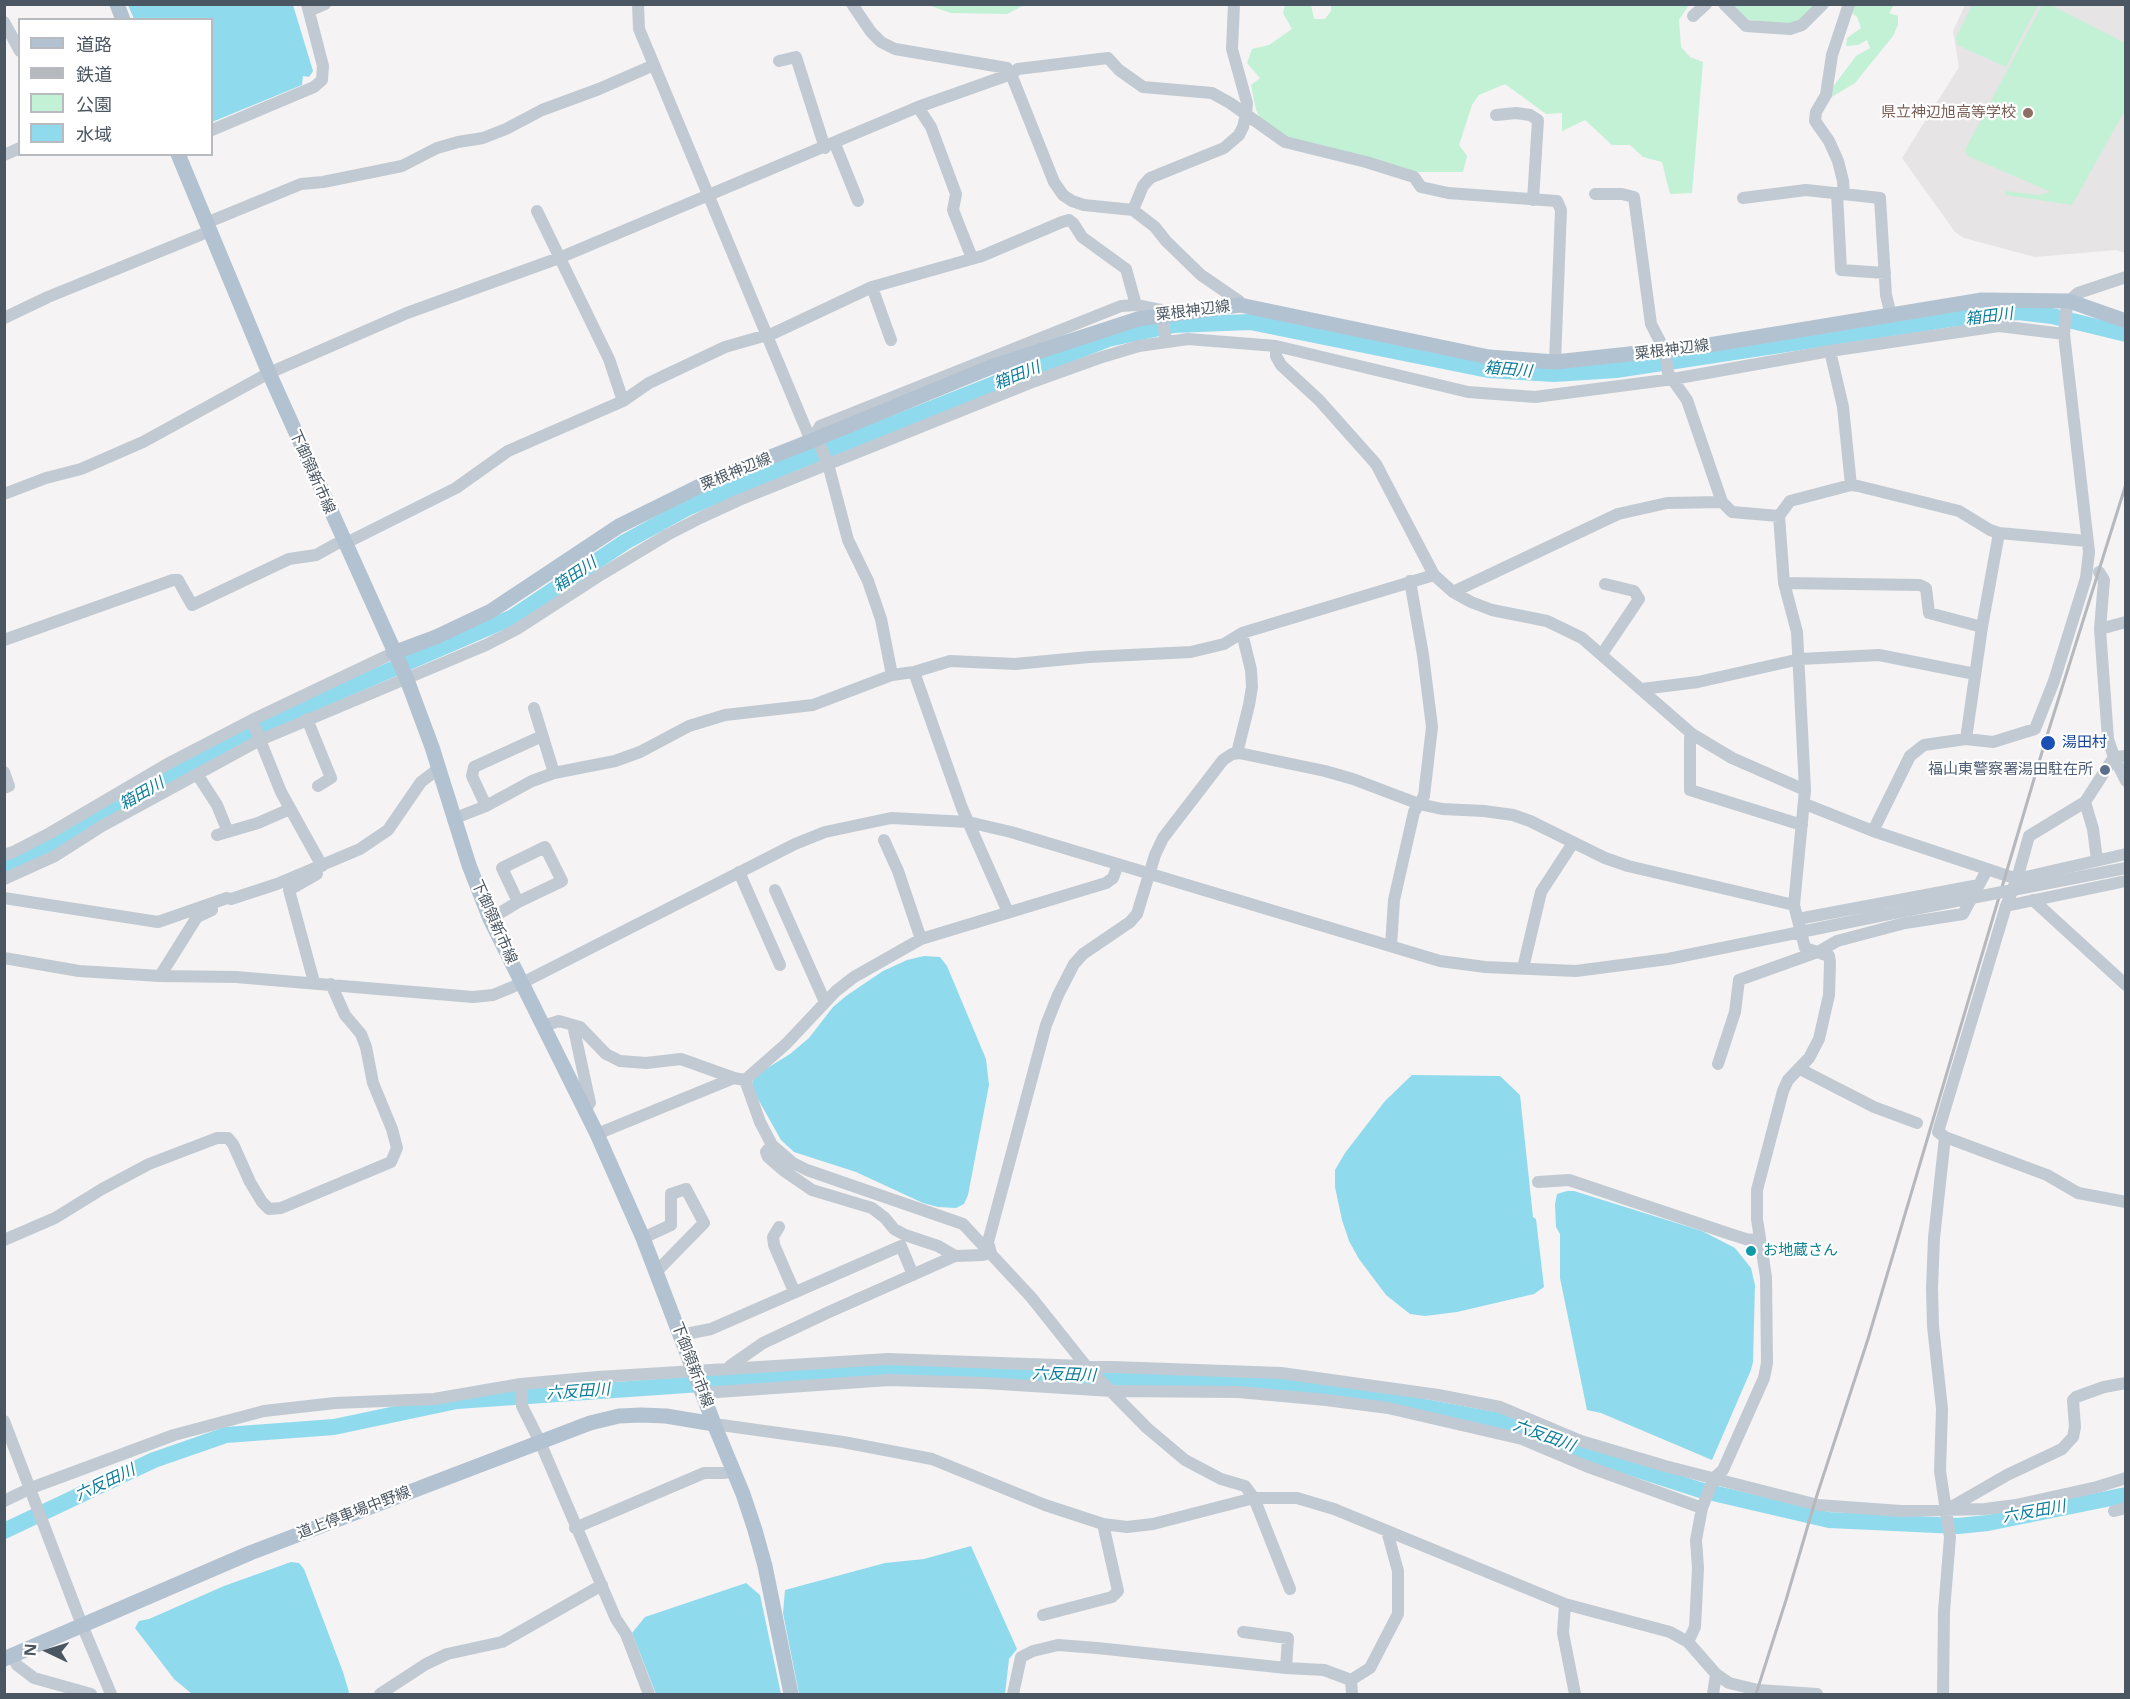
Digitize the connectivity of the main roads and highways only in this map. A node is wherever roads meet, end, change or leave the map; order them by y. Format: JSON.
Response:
{"nodes":[{"id":1,"x":179,"y":156,"type":"edge"},
{"id":2,"x":2126,"y":321,"type":"edge"},
{"id":3,"x":395,"y":656,"type":"junction"},
{"id":4,"x":714,"y":1424,"type":"junction"},
{"id":5,"x":9,"y":1658,"type":"edge"},
{"id":6,"x":791,"y":1695,"type":"edge"}],
"edges":[{"from":1,"to":3,"type":"main road","name":"下御領新市線"},
{"from":2,"to":3,"type":"main road","name":"粟根神辺線"},
{"from":3,"to":4,"type":"main road","name":"下御領新市線"},
{"from":4,"to":5,"type":"main road","name":"道上停車場中野線"},
{"from":4,"to":6,"type":"main road","name":"下御領新市線"}]}
